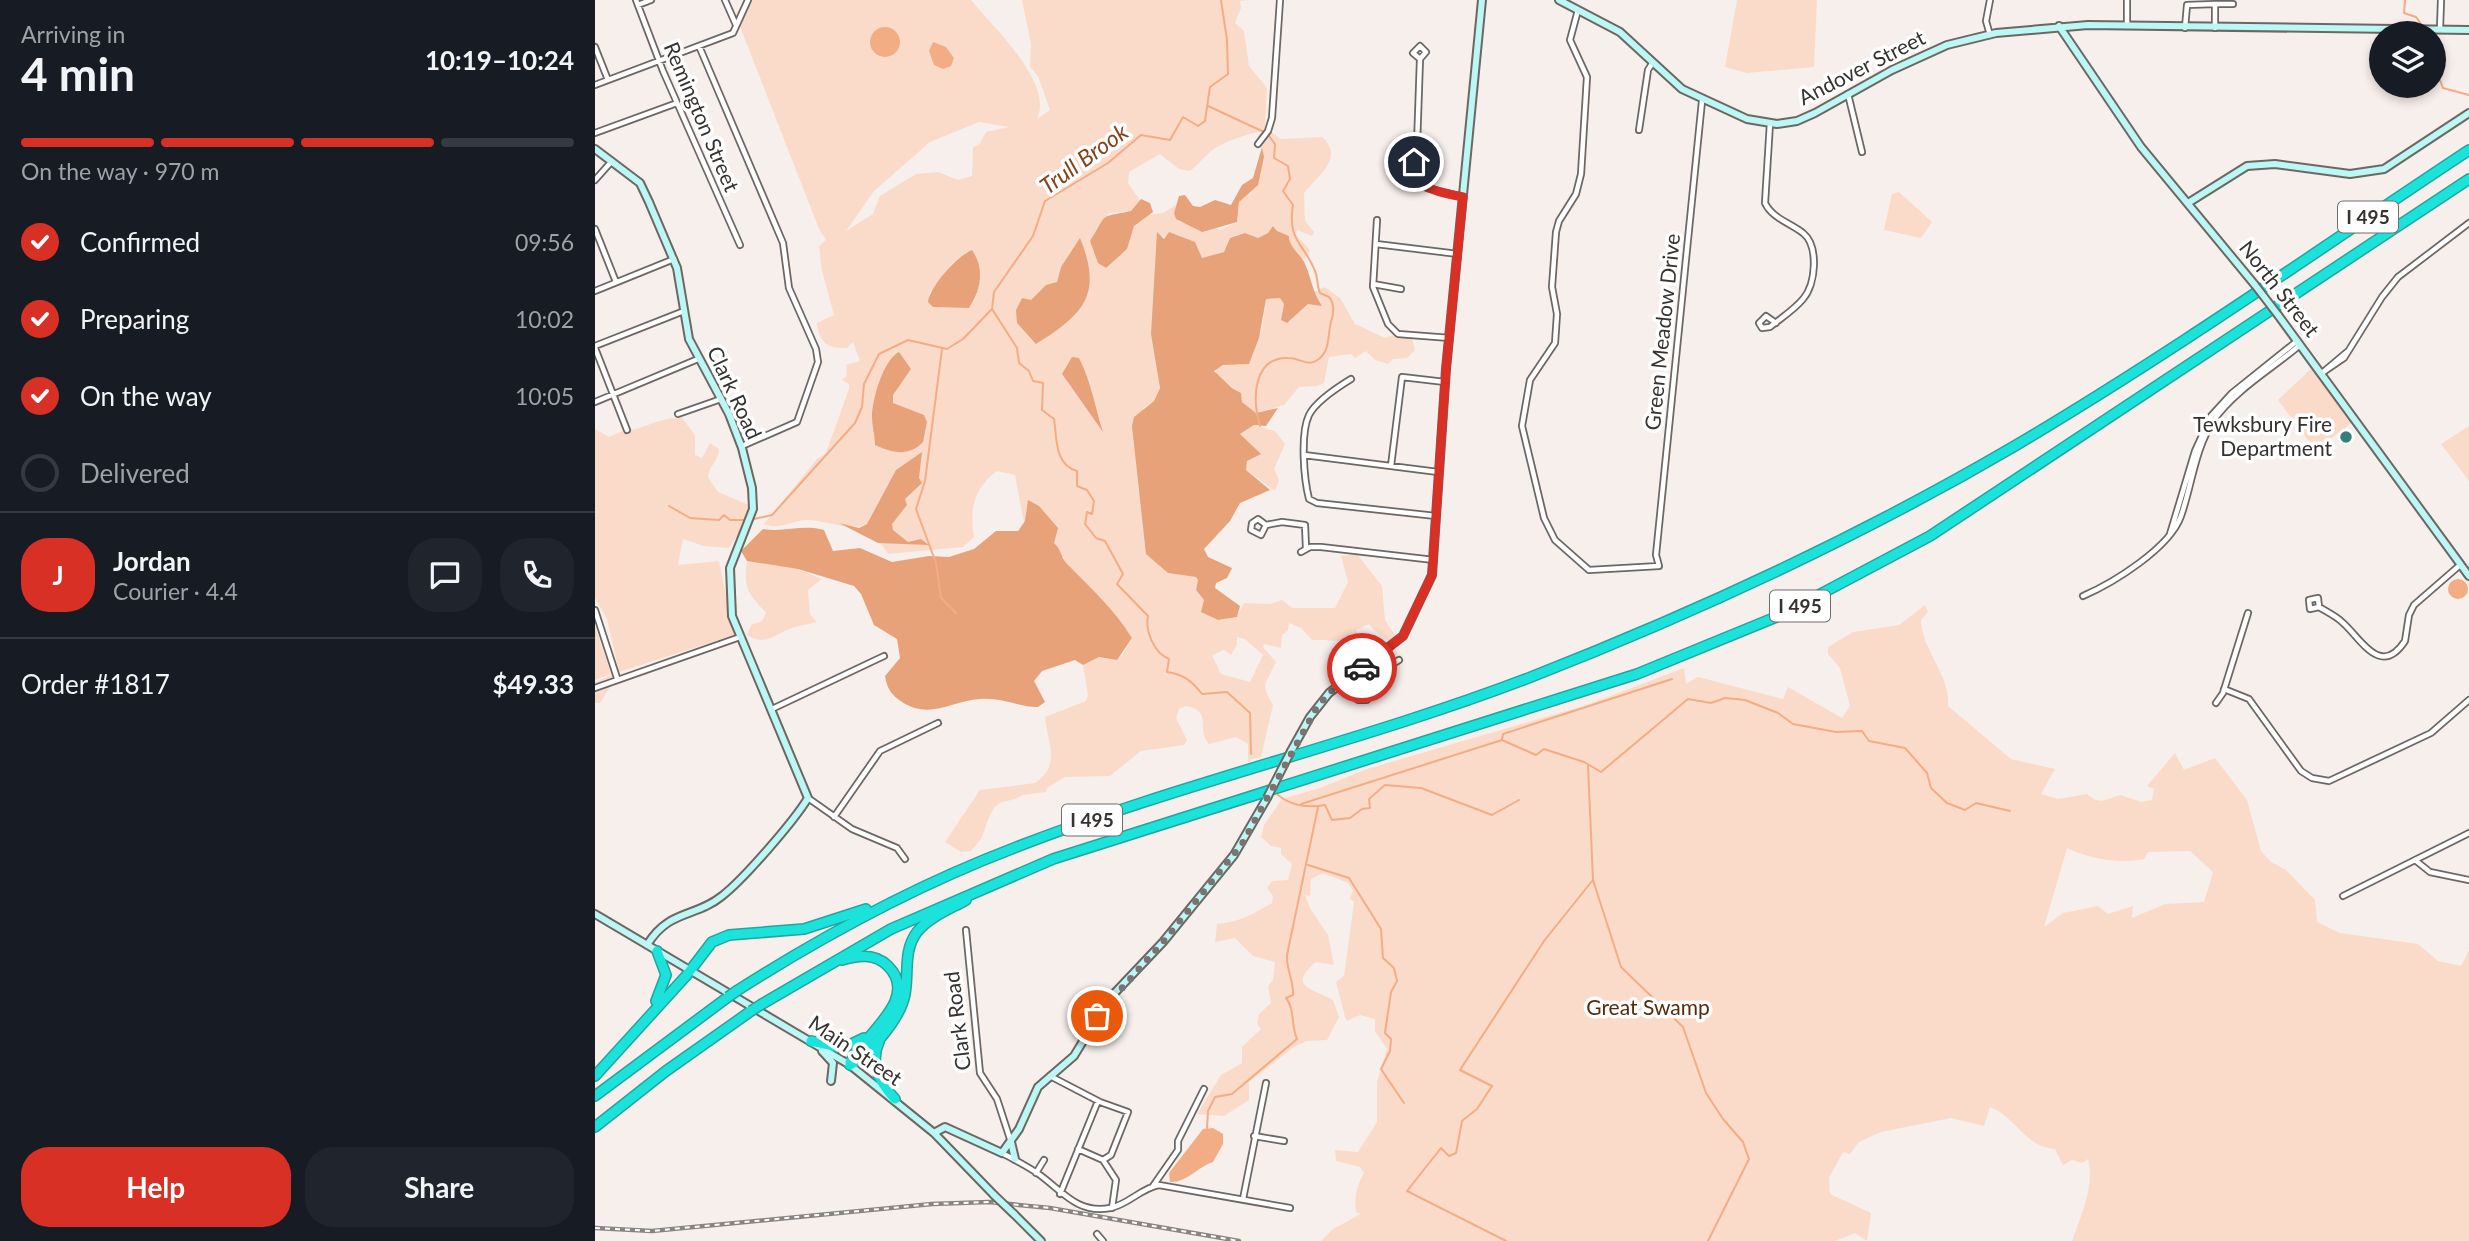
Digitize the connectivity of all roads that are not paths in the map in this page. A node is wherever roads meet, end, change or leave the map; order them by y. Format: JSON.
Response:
{"nodes":[{"id":1,"x":651,"y":0,"type":"edge"},
{"id":2,"x":725,"y":0,"type":"edge"},
{"id":3,"x":748,"y":0,"type":"edge"},
{"id":4,"x":1280,"y":0,"type":"edge"},
{"id":5,"x":1482,"y":0,"type":"edge"},
{"id":6,"x":1559,"y":0,"type":"edge"},
{"id":7,"x":1990,"y":0,"type":"edge"},
{"id":8,"x":2127,"y":0,"type":"edge"},
{"id":9,"x":2441,"y":0,"type":"edge"},
{"id":10,"x":637,"y":3,"type":"edge"},
{"id":11,"x":2215,"y":4,"type":"junction"},
{"id":12,"x":2233,"y":4,"type":"dead end"},
{"id":13,"x":1578,"y":10,"type":"junction"},
{"id":14,"x":2440,"y":21,"type":"edge"},
{"id":15,"x":736,"y":26,"type":"junction"},
{"id":16,"x":2059,"y":26,"type":"junction"},
{"id":17,"x":2127,"y":26,"type":"junction"},
{"id":18,"x":2185,"y":28,"type":"junction"},
{"id":19,"x":2215,"y":28,"type":"junction"},
{"id":20,"x":2369,"y":29,"type":"edge"},
{"id":21,"x":2446,"y":30,"type":"edge"},
{"id":22,"x":2469,"y":30,"type":"edge"},
{"id":23,"x":1990,"y":35,"type":"junction"},
{"id":24,"x":699,"y":46,"type":"junction"},
{"id":25,"x":595,"y":47,"type":"edge"},
{"id":26,"x":1420,"y":59,"type":"dead end"},
{"id":27,"x":659,"y":61,"type":"junction"},
{"id":28,"x":1653,"y":62,"type":"junction"},
{"id":29,"x":608,"y":80,"type":"junction"},
{"id":30,"x":595,"y":85,"type":"edge"},
{"id":31,"x":1848,"y":94,"type":"junction"},
{"id":32,"x":1702,"y":101,"type":"junction"},
{"id":33,"x":677,"y":103,"type":"junction"},
{"id":34,"x":2469,"y":113,"type":"edge"},
{"id":35,"x":1770,"y":123,"type":"junction"},
{"id":36,"x":1639,"y":130,"type":"dead end"},
{"id":37,"x":595,"y":133,"type":"edge"},
{"id":38,"x":1258,"y":144,"type":"dead end"},
{"id":39,"x":595,"y":149,"type":"edge"},
{"id":40,"x":2469,"y":150,"type":"edge"},
{"id":41,"x":1862,"y":152,"type":"dead end"},
{"id":42,"x":612,"y":161,"type":"junction"},
{"id":43,"x":2469,"y":179,"type":"edge"},
{"id":44,"x":595,"y":180,"type":"edge"},
{"id":45,"x":2469,"y":186,"type":"edge"},
{"id":46,"x":1463,"y":197,"type":"junction"},
{"id":47,"x":2189,"y":203,"type":"junction"},
{"id":48,"x":1377,"y":220,"type":"dead end"},
{"id":49,"x":2469,"y":223,"type":"edge"},
{"id":50,"x":2401,"y":224,"type":"junction"},
{"id":51,"x":595,"y":229,"type":"edge"},
{"id":52,"x":1376,"y":244,"type":"junction"},
{"id":53,"x":740,"y":245,"type":"dead end"},
{"id":54,"x":1458,"y":254,"type":"junction"},
{"id":55,"x":674,"y":259,"type":"junction"},
{"id":56,"x":616,"y":282,"type":"junction"},
{"id":57,"x":1373,"y":284,"type":"junction"},
{"id":58,"x":1401,"y":289,"type":"dead end"},
{"id":59,"x":595,"y":290,"type":"edge"},
{"id":60,"x":684,"y":311,"type":"junction"},
{"id":61,"x":1776,"y":323,"type":"dead end"},
{"id":62,"x":1451,"y":338,"type":"junction"},
{"id":63,"x":2299,"y":343,"type":"junction"},
{"id":64,"x":595,"y":347,"type":"edge"},
{"id":65,"x":698,"y":359,"type":"junction"},
{"id":66,"x":2322,"y":373,"type":"junction"},
{"id":67,"x":1352,"y":379,"type":"dead end"},
{"id":68,"x":1445,"y":382,"type":"junction"},
{"id":69,"x":613,"y":394,"type":"junction"},
{"id":70,"x":721,"y":399,"type":"junction"},
{"id":71,"x":595,"y":402,"type":"edge"},
{"id":72,"x":678,"y":414,"type":"dead end"},
{"id":73,"x":627,"y":430,"type":"dead end"},
{"id":74,"x":741,"y":446,"type":"junction"},
{"id":75,"x":1304,"y":455,"type":"junction"},
{"id":76,"x":1391,"y":466,"type":"junction"},
{"id":77,"x":1438,"y":472,"type":"junction"},
{"id":78,"x":1436,"y":516,"type":"junction"},
{"id":79,"x":1266,"y":525,"type":"dead end"},
{"id":80,"x":1306,"y":548,"type":"junction"},
{"id":81,"x":1300,"y":552,"type":"dead end"},
{"id":82,"x":1434,"y":561,"type":"junction"},
{"id":83,"x":2460,"y":565,"type":"junction"},
{"id":84,"x":2469,"y":576,"type":"edge"},
{"id":85,"x":2083,"y":596,"type":"dead end"},
{"id":86,"x":2319,"y":607,"type":"dead end"},
{"id":87,"x":595,"y":610,"type":"edge"},
{"id":88,"x":2248,"y":613,"type":"dead end"},
{"id":89,"x":740,"y":637,"type":"junction"},
{"id":90,"x":884,"y":656,"type":"dead end"},
{"id":91,"x":1399,"y":660,"type":"dead end"},
{"id":92,"x":617,"y":678,"type":"junction"},
{"id":93,"x":1345,"y":680,"type":"junction"},
{"id":94,"x":595,"y":688,"type":"edge"},
{"id":95,"x":2224,"y":689,"type":"junction"},
{"id":96,"x":2469,"y":700,"type":"edge"},
{"id":97,"x":2215,"y":703,"type":"dead end"},
{"id":98,"x":772,"y":709,"type":"junction"},
{"id":99,"x":938,"y":723,"type":"dead end"},
{"id":100,"x":808,"y":798,"type":"junction"},
{"id":101,"x":834,"y":817,"type":"junction"},
{"id":102,"x":2469,"y":833,"type":"edge"},
{"id":103,"x":905,"y":859,"type":"dead end"},
{"id":104,"x":1053,"y":859,"type":"junction"},
{"id":105,"x":2415,"y":860,"type":"junction"},
{"id":106,"x":2469,"y":880,"type":"edge"},
{"id":107,"x":925,"y":886,"type":"junction"},
{"id":108,"x":2343,"y":896,"type":"dead end"},
{"id":109,"x":595,"y":914,"type":"edge"},
{"id":110,"x":966,"y":930,"type":"dead end"},
{"id":111,"x":647,"y":945,"type":"junction"},
{"id":112,"x":657,"y":951,"type":"junction"},
{"id":113,"x":691,"y":969,"type":"junction"},
{"id":114,"x":811,"y":973,"type":"junction"},
{"id":115,"x":645,"y":1020,"type":"junction"},
{"id":116,"x":885,"y":1029,"type":"junction"},
{"id":117,"x":873,"y":1030,"type":"junction"},
{"id":118,"x":811,"y":1041,"type":"junction"},
{"id":119,"x":850,"y":1065,"type":"junction"},
{"id":120,"x":595,"y":1076,"type":"edge"},
{"id":121,"x":1050,"y":1076,"type":"junction"},
{"id":122,"x":831,"y":1082,"type":"dead end"},
{"id":123,"x":1266,"y":1083,"type":"dead end"},
{"id":124,"x":1204,"y":1089,"type":"dead end"},
{"id":125,"x":595,"y":1096,"type":"edge"},
{"id":126,"x":895,"y":1099,"type":"junction"},
{"id":127,"x":1098,"y":1101,"type":"junction"},
{"id":128,"x":595,"y":1127,"type":"edge"},
{"id":129,"x":934,"y":1133,"type":"junction"},
{"id":130,"x":1254,"y":1136,"type":"junction"},
{"id":131,"x":1284,"y":1141,"type":"dead end"},
{"id":132,"x":1011,"y":1142,"type":"junction"},
{"id":133,"x":1078,"y":1149,"type":"junction"},
{"id":134,"x":1002,"y":1153,"type":"junction"},
{"id":135,"x":1015,"y":1159,"type":"junction"},
{"id":136,"x":1044,"y":1160,"type":"dead end"},
{"id":137,"x":1103,"y":1160,"type":"junction"},
{"id":138,"x":1036,"y":1173,"type":"junction"},
{"id":139,"x":1152,"y":1186,"type":"junction"},
{"id":140,"x":1060,"y":1194,"type":"junction"},
{"id":141,"x":1243,"y":1199,"type":"junction"},
{"id":142,"x":1112,"y":1208,"type":"junction"},
{"id":143,"x":1290,"y":1208,"type":"dead end"},
{"id":144,"x":1097,"y":1234,"type":"dead end"},
{"id":145,"x":1041,"y":1241,"type":"edge"},
{"id":146,"x":1103,"y":1241,"type":"edge"}],
"edges":[{"from":1,"to":10,"type":"street"},
{"from":2,"to":15,"type":"street"},
{"from":3,"to":15,"type":"street"},
{"from":4,"to":38,"type":"street"},
{"from":5,"to":46,"type":"main road"},
{"from":6,"to":13,"type":"main road","name":"Andover Street"},
{"from":7,"to":23,"type":"street"},
{"from":8,"to":17,"type":"street"},
{"from":9,"to":14,"type":"street"},
{"from":10,"to":27,"type":"street","name":"Remington Street"},
{"from":11,"to":12,"type":"street"},
{"from":11,"to":18,"type":"street"},
{"from":11,"to":19,"type":"street"},
{"from":13,"to":28,"type":"main road","name":"Andover Street"},
{"from":13,"to":32,"type":"street","name":"Green Meadow Drive"},
{"from":15,"to":24,"type":"street"},
{"from":16,"to":17,"type":"main road","name":"Andover Street"},
{"from":16,"to":23,"type":"main road","name":"Andover Street"},
{"from":16,"to":47,"type":"main road","name":"North Street"},
{"from":17,"to":18,"type":"main road","name":"Andover Street"},
{"from":18,"to":19,"type":"main road","name":"Andover Street"},
{"from":19,"to":20,"type":"main road","name":"Andover Street"},
{"from":21,"to":22,"type":"main road","name":"Andover Street"},
{"from":23,"to":31,"type":"main road","name":"Andover Street"},
{"from":24,"to":27,"type":"street"},
{"from":24,"to":74,"type":"street"},
{"from":25,"to":29,"type":"street"},
{"from":26,"to":46,"type":"street"},
{"from":27,"to":29,"type":"street"},
{"from":27,"to":33,"type":"street","name":"Remington Street"},
{"from":28,"to":32,"type":"main road","name":"Andover Street"},
{"from":28,"to":36,"type":"street"},
{"from":29,"to":30,"type":"street"},
{"from":31,"to":35,"type":"main road","name":"Andover Street"},
{"from":31,"to":41,"type":"street"},
{"from":32,"to":35,"type":"main road","name":"Andover Street"},
{"from":33,"to":37,"type":"street"},
{"from":33,"to":53,"type":"street","name":"Remington Street"},
{"from":34,"to":47,"type":"main road"},
{"from":35,"to":61,"type":"street"},
{"from":39,"to":42,"type":"main road","name":"Clark Road"},
{"from":40,"to":107,"type":"highway","number":"I 495"},
{"from":42,"to":44,"type":"street"},
{"from":42,"to":55,"type":"main road","name":"Clark Road"},
{"from":43,"to":50,"type":"highway","number":"I 495"},
{"from":45,"to":50,"type":"highway"},
{"from":46,"to":54,"type":"main road"},
{"from":47,"to":63,"type":"main road","name":"North Street","bridge":true},
{"from":48,"to":52,"type":"street"},
{"from":49,"to":66,"type":"street"},
{"from":50,"to":104,"type":"highway","number":"I 495"},
{"from":51,"to":56,"type":"street"},
{"from":52,"to":54,"type":"street"},
{"from":52,"to":57,"type":"street"},
{"from":54,"to":62,"type":"main road"},
{"from":55,"to":56,"type":"street"},
{"from":55,"to":60,"type":"main road","name":"Clark Road"},
{"from":56,"to":59,"type":"street"},
{"from":57,"to":58,"type":"street"},
{"from":57,"to":62,"type":"street"},
{"from":60,"to":64,"type":"street"},
{"from":60,"to":65,"type":"main road","name":"Clark Road"},
{"from":62,"to":68,"type":"main road"},
{"from":63,"to":66,"type":"main road","name":"North Street"},
{"from":63,"to":85,"type":"street"},
{"from":64,"to":69,"type":"street"},
{"from":65,"to":69,"type":"street"},
{"from":65,"to":70,"type":"main road","name":"Clark Road"},
{"from":66,"to":83,"type":"main road","name":"North Street"},
{"from":67,"to":75,"type":"street"},
{"from":68,"to":76,"type":"street"},
{"from":68,"to":77,"type":"main road"},
{"from":69,"to":71,"type":"street"},
{"from":69,"to":73,"type":"street"},
{"from":70,"to":72,"type":"street"},
{"from":70,"to":74,"type":"main road","name":"Clark Road"},
{"from":74,"to":89,"type":"main road","name":"Clark Road"},
{"from":75,"to":76,"type":"street"},
{"from":75,"to":78,"type":"street"},
{"from":76,"to":77,"type":"street"},
{"from":77,"to":78,"type":"main road"},
{"from":78,"to":82,"type":"main road"},
{"from":79,"to":80,"type":"street"},
{"from":80,"to":81,"type":"street"},
{"from":80,"to":82,"type":"street"},
{"from":82,"to":93,"type":"main road"},
{"from":83,"to":84,"type":"main road","name":"North Street"},
{"from":83,"to":86,"type":"street"},
{"from":87,"to":92,"type":"street"},
{"from":88,"to":95,"type":"street"},
{"from":89,"to":92,"type":"street"},
{"from":89,"to":98,"type":"main road","name":"Clark Road"},
{"from":90,"to":98,"type":"street"},
{"from":91,"to":93,"type":"street"},
{"from":92,"to":94,"type":"street"},
{"from":93,"to":121,"type":"main road","bridge":true},
{"from":95,"to":96,"type":"street"},
{"from":95,"to":97,"type":"street"},
{"from":98,"to":100,"type":"main road","name":"Clark Road"},
{"from":99,"to":101,"type":"street"},
{"from":100,"to":101,"type":"street"},
{"from":100,"to":111,"type":"main road"},
{"from":101,"to":103,"type":"street"},
{"from":102,"to":105,"type":"street"},
{"from":104,"to":114,"type":"highway","number":"I 495"},
{"from":104,"to":116,"type":"highway"},
{"from":105,"to":106,"type":"street"},
{"from":105,"to":108,"type":"street"},
{"from":107,"to":113,"type":"highway"},
{"from":107,"to":125,"type":"highway","number":"I 495","bridge":true},
{"from":109,"to":111,"type":"main road","name":"Main Street"},
{"from":110,"to":132,"type":"street","name":"Clark Road"},
{"from":111,"to":112,"type":"main road","name":"Main Street"},
{"from":112,"to":113,"type":"main road","name":"Main Street"},
{"from":112,"to":115,"type":"highway"},
{"from":113,"to":115,"type":"highway"},
{"from":113,"to":118,"type":"main road","name":"Main Street"},
{"from":114,"to":117,"type":"highway"},
{"from":114,"to":128,"type":"highway","number":"I 495","bridge":true},
{"from":115,"to":120,"type":"highway"},
{"from":116,"to":119,"type":"highway"},
{"from":116,"to":126,"type":"highway"},
{"from":117,"to":118,"type":"highway"},
{"from":117,"to":119,"type":"highway"},
{"from":118,"to":119,"type":"main road","name":"Main Street"},
{"from":118,"to":122,"type":"main road"},
{"from":119,"to":126,"type":"main road","name":"Main Street"},
{"from":121,"to":127,"type":"street"},
{"from":121,"to":132,"type":"main road"},
{"from":123,"to":130,"type":"street"},
{"from":124,"to":139,"type":"street"},
{"from":126,"to":129,"type":"main road","name":"Main Street"},
{"from":127,"to":133,"type":"street"},
{"from":127,"to":137,"type":"street"},
{"from":129,"to":134,"type":"main road"},
{"from":129,"to":145,"type":"main road","name":"Main Street","bridge":true},
{"from":130,"to":131,"type":"street"},
{"from":130,"to":141,"type":"street"},
{"from":132,"to":134,"type":"main road"},
{"from":132,"to":135,"type":"main road"},
{"from":133,"to":137,"type":"street"},
{"from":133,"to":140,"type":"street"},
{"from":134,"to":135,"type":"street"},
{"from":135,"to":138,"type":"street"},
{"from":136,"to":138,"type":"street"},
{"from":137,"to":142,"type":"street"},
{"from":138,"to":140,"type":"street"},
{"from":139,"to":141,"type":"street"},
{"from":139,"to":142,"type":"street"},
{"from":140,"to":142,"type":"street"},
{"from":141,"to":143,"type":"street"},
{"from":144,"to":146,"type":"street"}]}
